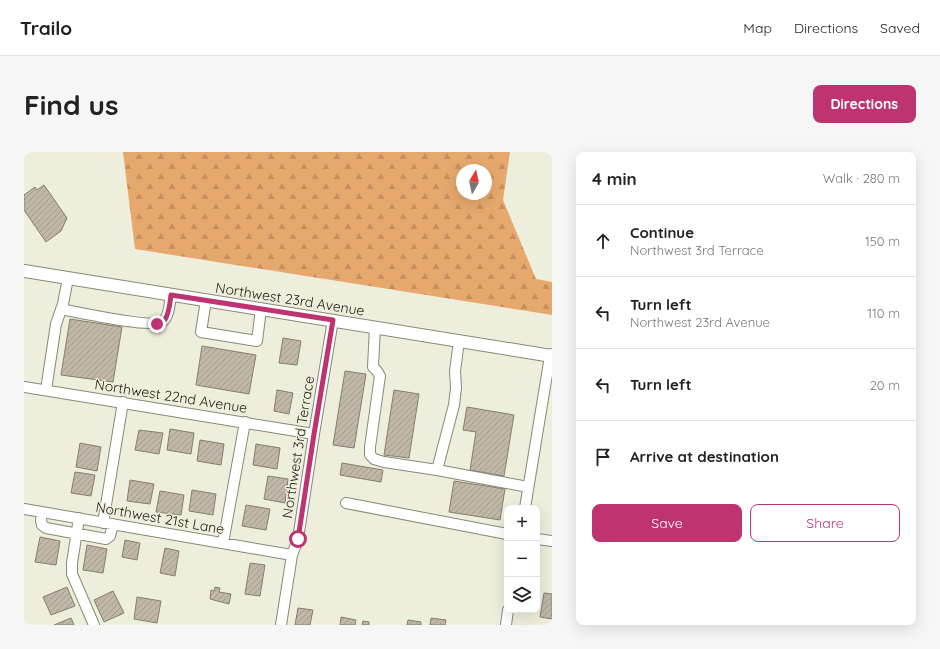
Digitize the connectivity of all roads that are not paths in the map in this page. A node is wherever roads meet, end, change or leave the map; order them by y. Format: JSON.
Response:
{"nodes":[{"id":1,"x":24,"y":272,"type":"edge"},
{"id":2,"x":68,"y":278,"type":"junction"},
{"id":3,"x":171,"y":295,"type":"junction"},
{"id":4,"x":206,"y":300,"type":"junction"},
{"id":5,"x":62,"y":309,"type":"junction"},
{"id":6,"x":261,"y":309,"type":"junction"},
{"id":7,"x":333,"y":320,"type":"junction"},
{"id":8,"x":375,"y":327,"type":"junction"},
{"id":9,"x":459,"y":341,"type":"junction"},
{"id":10,"x":551,"y":355,"type":"edge"},
{"id":11,"x":24,"y":387,"type":"edge"},
{"id":12,"x":46,"y":390,"type":"junction"},
{"id":13,"x":123,"y":402,"type":"junction"},
{"id":14,"x":245,"y":422,"type":"junction"},
{"id":15,"x":314,"y":434,"type":"junction"},
{"id":16,"x":437,"y":470,"type":"junction"},
{"id":17,"x":528,"y":487,"type":"junction"},
{"id":18,"x":346,"y":503,"type":"dead end"},
{"id":19,"x":525,"y":505,"type":"edge"},
{"id":20,"x":24,"y":509,"type":"edge"},
{"id":21,"x":42,"y":512,"type":"junction"},
{"id":22,"x":79,"y":518,"type":"junction"},
{"id":23,"x":108,"y":523,"type":"junction"},
{"id":24,"x":504,"y":533,"type":"edge"},
{"id":25,"x":77,"y":534,"type":"junction"},
{"id":26,"x":540,"y":539,"type":"edge"},
{"id":27,"x":552,"y":539,"type":"edge"},
{"id":28,"x":223,"y":543,"type":"junction"},
{"id":29,"x":292,"y":555,"type":"junction"},
{"id":30,"x":508,"y":613,"type":"edge"},
{"id":31,"x":94,"y":625,"type":"edge"},
{"id":32,"x":281,"y":625,"type":"edge"},
{"id":33,"x":506,"y":625,"type":"edge"}],
"edges":[{"from":1,"to":2,"type":"main road","name":"Northwest 23rd Avenue"},
{"from":2,"to":3,"type":"main road","name":"Northwest 23rd Avenue"},
{"from":2,"to":5,"type":"street"},
{"from":3,"to":4,"type":"main road","name":"Northwest 23rd Avenue"},
{"from":3,"to":5,"type":"street"},
{"from":4,"to":6,"type":"main road","name":"Northwest 23rd Avenue"},
{"from":4,"to":6,"type":"street"},
{"from":5,"to":12,"type":"street"},
{"from":6,"to":7,"type":"main road","name":"Northwest 23rd Avenue"},
{"from":7,"to":8,"type":"main road","name":"Northwest 23rd Avenue"},
{"from":7,"to":15,"type":"street","name":"Northwest 3rd Terrace"},
{"from":8,"to":9,"type":"main road","name":"Northwest 23rd Avenue"},
{"from":8,"to":16,"type":"street"},
{"from":9,"to":10,"type":"main road","name":"Northwest 23rd Avenue"},
{"from":9,"to":16,"type":"street"},
{"from":10,"to":17,"type":"street"},
{"from":11,"to":12,"type":"street","name":"Northwest 22nd Avenue"},
{"from":12,"to":13,"type":"street","name":"Northwest 22nd Avenue"},
{"from":13,"to":14,"type":"street","name":"Northwest 22nd Avenue"},
{"from":13,"to":23,"type":"street"},
{"from":14,"to":15,"type":"street","name":"Northwest 22nd Avenue"},
{"from":14,"to":28,"type":"street"},
{"from":15,"to":29,"type":"street","name":"Northwest 3rd Terrace"},
{"from":16,"to":17,"type":"street"},
{"from":17,"to":19,"type":"street"},
{"from":18,"to":24,"type":"street"},
{"from":20,"to":21,"type":"street","name":"Northwest 21st Lane"},
{"from":21,"to":22,"type":"street","name":"Northwest 21st Lane"},
{"from":21,"to":25,"type":"street"},
{"from":22,"to":23,"type":"street","name":"Northwest 21st Lane"},
{"from":22,"to":25,"type":"street"},
{"from":23,"to":25,"type":"street"},
{"from":23,"to":28,"type":"street","name":"Northwest 21st Lane"},
{"from":25,"to":31,"type":"street"},
{"from":26,"to":27,"type":"street"},
{"from":28,"to":29,"type":"street","name":"Northwest 21st Lane"},
{"from":29,"to":32,"type":"street","name":"Northwest 3rd Terrace"},
{"from":30,"to":33,"type":"street"}]}
